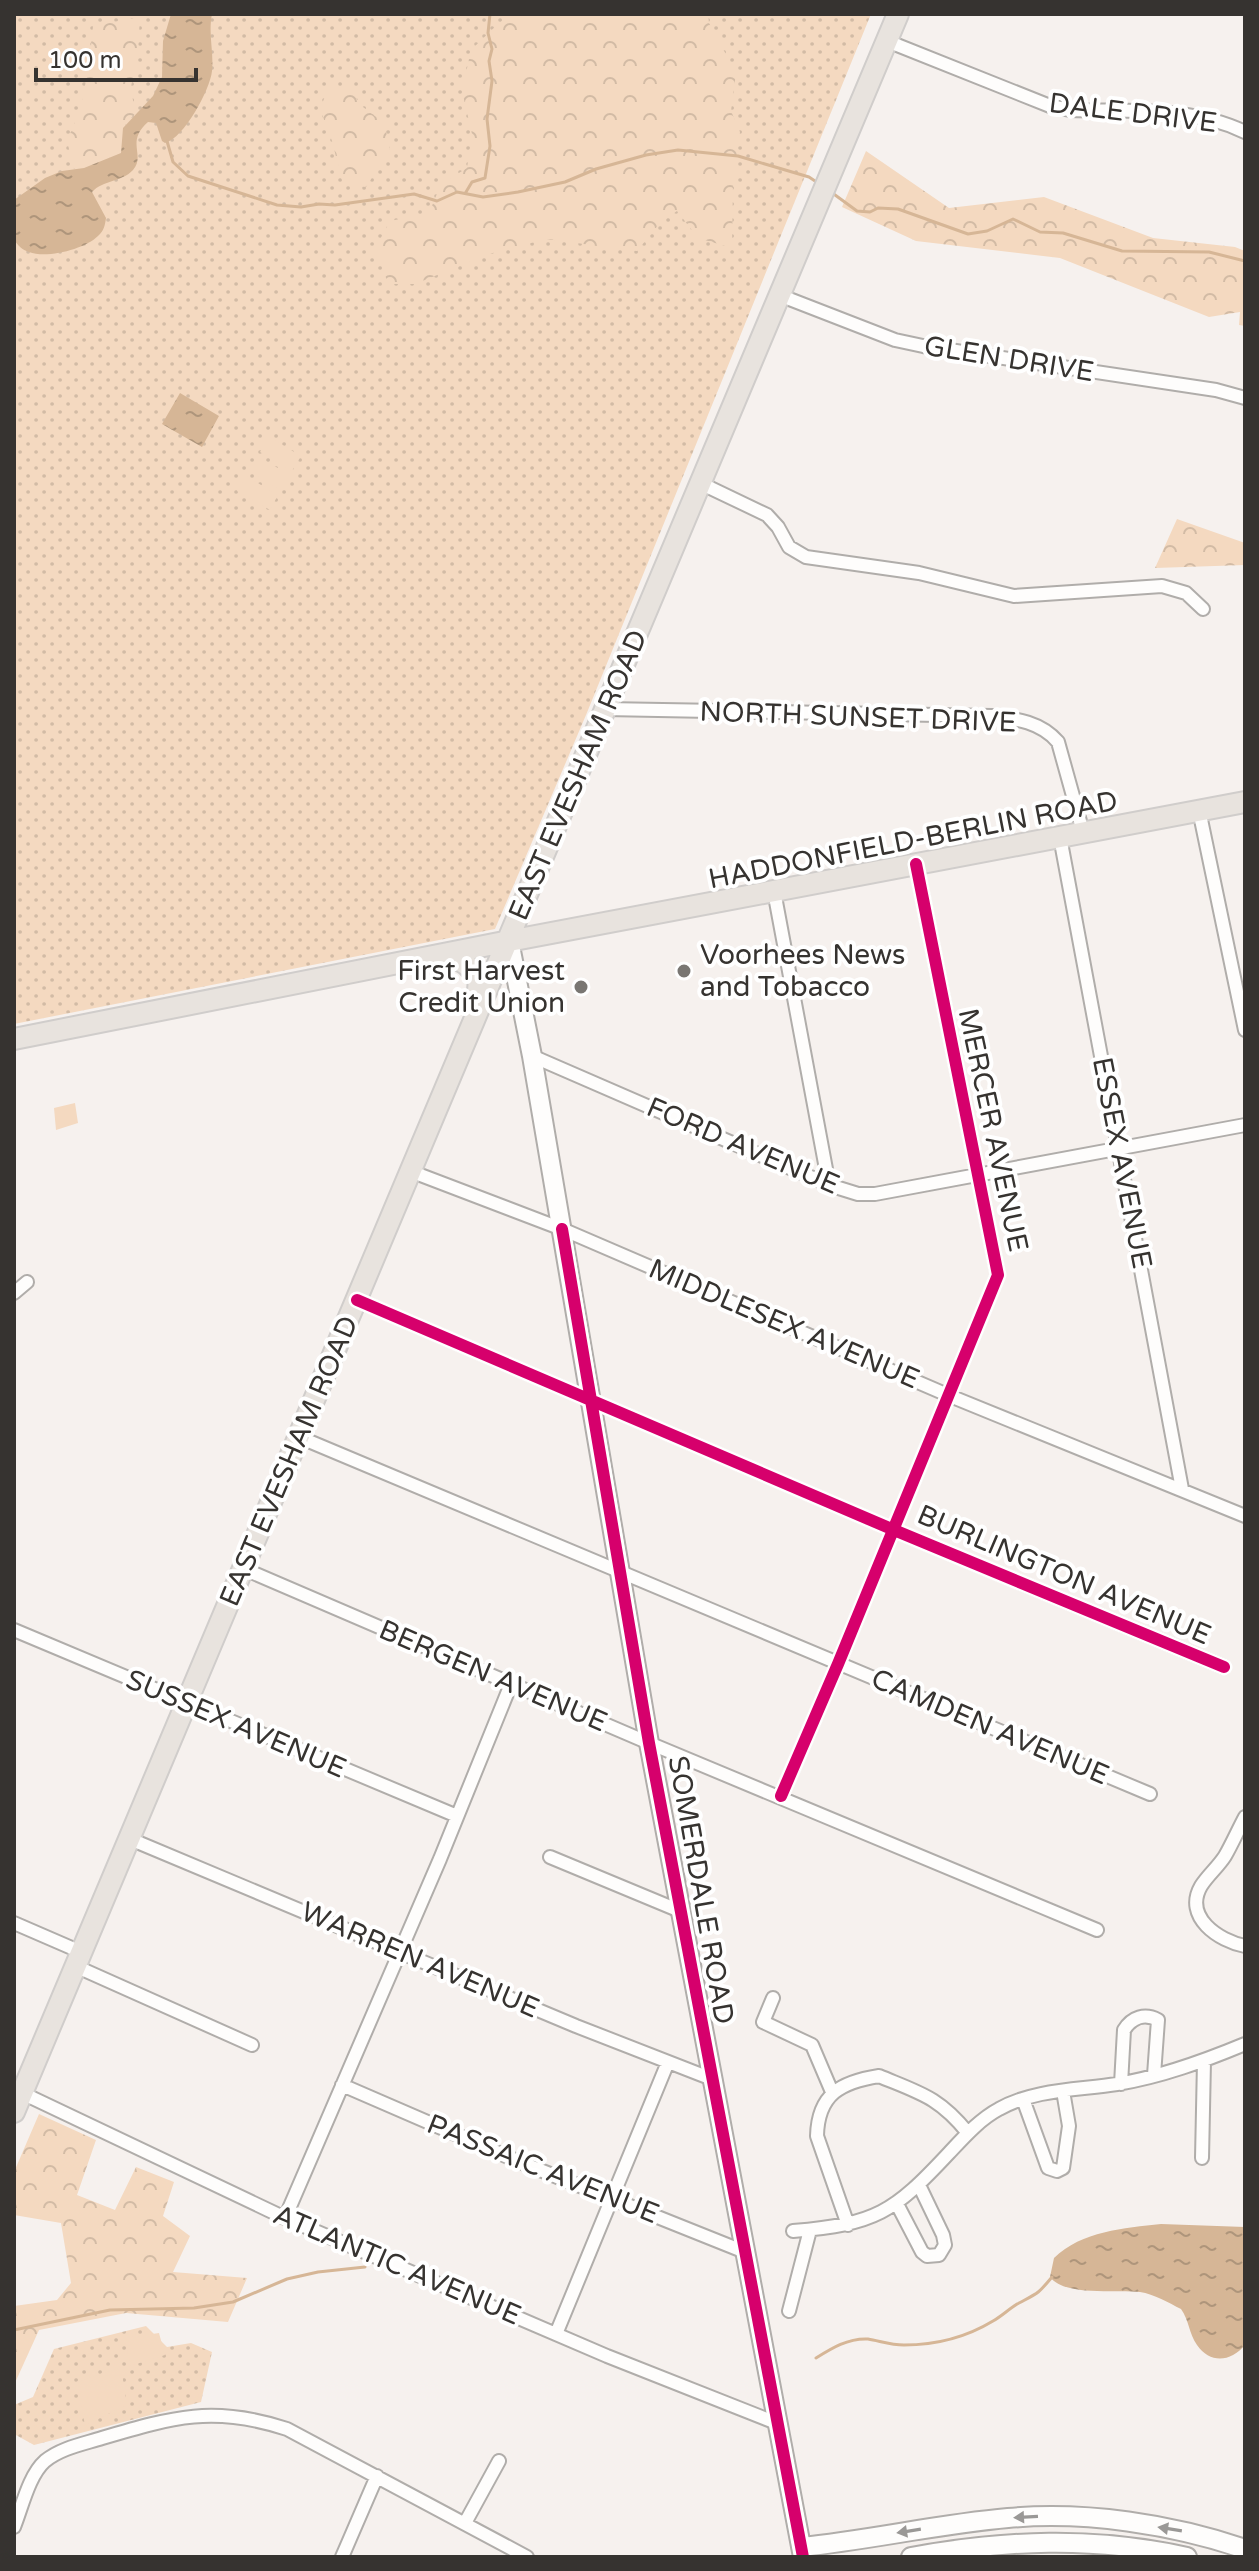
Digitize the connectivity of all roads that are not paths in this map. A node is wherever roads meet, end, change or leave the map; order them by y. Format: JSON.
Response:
{"nodes":[{"id":1,"x":898,"y":14,"type":"edge"},
{"id":2,"x":887,"y":41,"type":"junction"},
{"id":3,"x":1245,"y":132,"type":"edge"},
{"id":4,"x":779,"y":295,"type":"junction"},
{"id":5,"x":1245,"y":398,"type":"edge"},
{"id":6,"x":700,"y":483,"type":"junction"},
{"id":7,"x":1203,"y":609,"type":"dead end"},
{"id":8,"x":605,"y":709,"type":"junction"},
{"id":9,"x":1245,"y":802,"type":"edge"},
{"id":10,"x":1199,"y":810,"type":"junction"},
{"id":11,"x":1083,"y":832,"type":"junction"},
{"id":12,"x":1060,"y":837,"type":"junction"},
{"id":13,"x":916,"y":864,"type":"junction"},
{"id":14,"x":774,"y":891,"type":"junction"},
{"id":15,"x":528,"y":894,"type":"junction"},
{"id":16,"x":570,"y":930,"type":"junction"},
{"id":17,"x":509,"y":941,"type":"junction"},
{"id":18,"x":438,"y":955,"type":"junction"},
{"id":19,"x":477,"y":1016,"type":"junction"},
{"id":20,"x":1245,"y":1030,"type":"edge"},
{"id":21,"x":14,"y":1039,"type":"edge"},
{"id":22,"x":532,"y":1056,"type":"junction"},
{"id":23,"x":1245,"y":1125,"type":"edge"},
{"id":24,"x":1119,"y":1149,"type":"junction"},
{"id":25,"x":410,"y":1171,"type":"junction"},
{"id":26,"x":978,"y":1176,"type":"junction"},
{"id":27,"x":829,"y":1185,"type":"junction"},
{"id":28,"x":562,"y":1229,"type":"junction"},
{"id":29,"x":27,"y":1282,"type":"dead end"},
{"id":30,"x":14,"y":1293,"type":"edge"},
{"id":31,"x":357,"y":1300,"type":"junction"},
{"id":32,"x":950,"y":1396,"type":"junction"},
{"id":33,"x":591,"y":1400,"type":"junction"},
{"id":34,"x":299,"y":1437,"type":"junction"},
{"id":35,"x":1182,"y":1489,"type":"junction"},
{"id":36,"x":1245,"y":1516,"type":"edge"},
{"id":37,"x":894,"y":1530,"type":"junction"},
{"id":38,"x":244,"y":1569,"type":"junction"},
{"id":39,"x":620,"y":1573,"type":"junction"},
{"id":40,"x":14,"y":1630,"type":"edge"},
{"id":41,"x":838,"y":1664,"type":"junction"},
{"id":42,"x":1224,"y":1667,"type":"dead end"},
{"id":43,"x":511,"y":1684,"type":"junction"},
{"id":44,"x":186,"y":1703,"type":"junction"},
{"id":45,"x":649,"y":1743,"type":"junction"},
{"id":46,"x":1150,"y":1794,"type":"dead end"},
{"id":47,"x":781,"y":1796,"type":"junction"},
{"id":48,"x":457,"y":1816,"type":"junction"},
{"id":49,"x":1245,"y":1817,"type":"edge"},
{"id":50,"x":130,"y":1839,"type":"junction"},
{"id":51,"x":550,"y":1857,"type":"dead end"},
{"id":52,"x":680,"y":1911,"type":"junction"},
{"id":53,"x":14,"y":1923,"type":"edge"},
{"id":54,"x":1097,"y":1930,"type":"dead end"},
{"id":55,"x":1245,"y":1946,"type":"edge"},
{"id":56,"x":399,"y":1951,"type":"junction"},
{"id":57,"x":78,"y":1959,"type":"junction"},
{"id":58,"x":773,"y":1998,"type":"dead end"},
{"id":59,"x":1245,"y":2044,"type":"edge"},
{"id":60,"x":252,"y":2045,"type":"dead end"},
{"id":61,"x":1204,"y":2061,"type":"junction"},
{"id":62,"x":668,"y":2062,"type":"junction"},
{"id":63,"x":1154,"y":2075,"type":"junction"},
{"id":64,"x":712,"y":2079,"type":"junction"},
{"id":65,"x":1121,"y":2084,"type":"junction"},
{"id":66,"x":342,"y":2085,"type":"junction"},
{"id":67,"x":1063,"y":2091,"type":"junction"},
{"id":68,"x":832,"y":2092,"type":"junction"},
{"id":69,"x":1023,"y":2099,"type":"junction"},
{"id":70,"x":18,"y":2102,"type":"edge"},
{"id":71,"x":968,"y":2133,"type":"junction"},
{"id":72,"x":1202,"y":2158,"type":"dead end"},
{"id":73,"x":919,"y":2185,"type":"junction"},
{"id":74,"x":612,"y":2199,"type":"junction"},
{"id":75,"x":897,"y":2204,"type":"junction"},
{"id":76,"x":285,"y":2218,"type":"junction"},
{"id":77,"x":848,"y":2225,"type":"junction"},
{"id":78,"x":810,"y":2230,"type":"junction"},
{"id":79,"x":793,"y":2231,"type":"dead end"},
{"id":80,"x":745,"y":2252,"type":"junction"},
{"id":81,"x":789,"y":2311,"type":"dead end"},
{"id":82,"x":556,"y":2334,"type":"junction"},
{"id":83,"x":779,"y":2424,"type":"junction"},
{"id":84,"x":499,"y":2461,"type":"dead end"},
{"id":85,"x":377,"y":2476,"type":"junction"},
{"id":86,"x":465,"y":2523,"type":"junction"},
{"id":87,"x":14,"y":2527,"type":"edge"},
{"id":88,"x":1245,"y":2549,"type":"edge"},
{"id":89,"x":802,"y":2552,"type":"edge"},
{"id":90,"x":342,"y":2557,"type":"edge"},
{"id":91,"x":527,"y":2557,"type":"edge"},
{"id":92,"x":911,"y":2557,"type":"edge"},
{"id":93,"x":1187,"y":2557,"type":"edge"}],
"edges":[{"from":1,"to":2,"type":"main road","name":"EAST EVESHAM ROAD"},
{"from":2,"to":3,"type":"street","name":"DALE DRIVE"},
{"from":2,"to":4,"type":"main road","name":"EAST EVESHAM ROAD"},
{"from":4,"to":5,"type":"street","name":"GLEN DRIVE"},
{"from":4,"to":6,"type":"main road","name":"EAST EVESHAM ROAD"},
{"from":6,"to":7,"type":"street"},
{"from":6,"to":8,"type":"main road","name":"EAST EVESHAM ROAD"},
{"from":8,"to":11,"type":"street","name":"NORTH SUNSET DRIVE"},
{"from":8,"to":15,"type":"main road","name":"EAST EVESHAM ROAD"},
{"from":9,"to":10,"type":"main road","name":"HADDONFIELD-BERLIN ROAD"},
{"from":10,"to":11,"type":"main road","name":"HADDONFIELD-BERLIN ROAD"},
{"from":10,"to":20,"type":"street"},
{"from":11,"to":12,"type":"main road","name":"HADDONFIELD-BERLIN ROAD"},
{"from":12,"to":13,"type":"main road","name":"HADDONFIELD-BERLIN ROAD"},
{"from":12,"to":24,"type":"street","name":"ESSEX AVENUE"},
{"from":13,"to":14,"type":"main road","name":"HADDONFIELD-BERLIN ROAD"},
{"from":13,"to":26,"type":"street","name":"MERCER AVENUE"},
{"from":14,"to":16,"type":"main road","name":"HADDONFIELD-BERLIN ROAD"},
{"from":14,"to":27,"type":"street"},
{"from":15,"to":16,"type":"main road"},
{"from":15,"to":17,"type":"main road","name":"EAST EVESHAM ROAD"},
{"from":16,"to":17,"type":"main road","name":"HADDONFIELD-BERLIN ROAD"},
{"from":17,"to":18,"type":"main road","name":"HADDONFIELD-BERLIN ROAD"},
{"from":17,"to":19,"type":"main road","name":"EAST EVESHAM ROAD"},
{"from":17,"to":22,"type":"main road","name":"SOMERDALE ROAD"},
{"from":18,"to":19,"type":"main road"},
{"from":18,"to":21,"type":"main road","name":"HADDONFIELD-BERLIN ROAD"},
{"from":19,"to":25,"type":"main road","name":"EAST EVESHAM ROAD"},
{"from":22,"to":27,"type":"street","name":"FORD AVENUE"},
{"from":22,"to":28,"type":"main road","name":"SOMERDALE ROAD"},
{"from":23,"to":24,"type":"street","name":"FORD AVENUE"},
{"from":24,"to":26,"type":"street","name":"FORD AVENUE"},
{"from":24,"to":35,"type":"street","name":"ESSEX AVENUE"},
{"from":25,"to":28,"type":"street","name":"MIDDLESEX AVENUE"},
{"from":25,"to":31,"type":"main road","name":"EAST EVESHAM ROAD"},
{"from":26,"to":27,"type":"street","name":"FORD AVENUE"},
{"from":26,"to":32,"type":"street","name":"MERCER AVENUE"},
{"from":28,"to":32,"type":"street","name":"MIDDLESEX AVENUE"},
{"from":28,"to":33,"type":"main road","name":"SOMERDALE ROAD"},
{"from":29,"to":30,"type":"street"},
{"from":31,"to":33,"type":"street","name":"BURLINGTON AVENUE"},
{"from":31,"to":34,"type":"main road","name":"EAST EVESHAM ROAD"},
{"from":32,"to":35,"type":"street","name":"MIDDLESEX AVENUE"},
{"from":32,"to":37,"type":"street","name":"MERCER AVENUE"},
{"from":33,"to":37,"type":"street","name":"BURLINGTON AVENUE"},
{"from":33,"to":39,"type":"main road","name":"SOMERDALE ROAD"},
{"from":34,"to":38,"type":"main road","name":"EAST EVESHAM ROAD"},
{"from":34,"to":39,"type":"street","name":"CAMDEN AVENUE"},
{"from":35,"to":36,"type":"street","name":"MIDDLESEX AVENUE"},
{"from":37,"to":41,"type":"street","name":"MERCER AVENUE"},
{"from":37,"to":42,"type":"street","name":"BURLINGTON AVENUE"},
{"from":38,"to":43,"type":"street","name":"BERGEN AVENUE"},
{"from":38,"to":44,"type":"main road","name":"EAST EVESHAM ROAD"},
{"from":39,"to":41,"type":"street","name":"CAMDEN AVENUE"},
{"from":39,"to":45,"type":"main road","name":"SOMERDALE ROAD"},
{"from":40,"to":44,"type":"street","name":"SUSSEX AVENUE"},
{"from":41,"to":46,"type":"street","name":"CAMDEN AVENUE"},
{"from":41,"to":47,"type":"street","name":"MERCER AVENUE"},
{"from":43,"to":45,"type":"street","name":"BERGEN AVENUE"},
{"from":43,"to":48,"type":"street"},
{"from":44,"to":48,"type":"street","name":"SUSSEX AVENUE"},
{"from":44,"to":50,"type":"main road","name":"EAST EVESHAM ROAD"},
{"from":45,"to":47,"type":"street","name":"BERGEN AVENUE"},
{"from":45,"to":52,"type":"main road","name":"SOMERDALE ROAD"},
{"from":47,"to":54,"type":"street","name":"BERGEN AVENUE"},
{"from":48,"to":56,"type":"street"},
{"from":49,"to":55,"type":"street"},
{"from":50,"to":56,"type":"street","name":"WARREN AVENUE"},
{"from":50,"to":57,"type":"main road","name":"EAST EVESHAM ROAD"},
{"from":51,"to":52,"type":"street"},
{"from":52,"to":64,"type":"main road","name":"SOMERDALE ROAD"},
{"from":53,"to":57,"type":"street"},
{"from":56,"to":62,"type":"street","name":"WARREN AVENUE"},
{"from":56,"to":66,"type":"street"},
{"from":57,"to":60,"type":"street"},
{"from":57,"to":70,"type":"main road","name":"EAST EVESHAM ROAD"},
{"from":58,"to":68,"type":"street"},
{"from":59,"to":61,"type":"street"},
{"from":61,"to":63,"type":"street"},
{"from":61,"to":72,"type":"street"},
{"from":62,"to":64,"type":"street","name":"WARREN AVENUE"},
{"from":62,"to":74,"type":"street"},
{"from":63,"to":65,"type":"street"},
{"from":63,"to":65,"type":"street"},
{"from":64,"to":80,"type":"main road","name":"SOMERDALE ROAD"},
{"from":65,"to":67,"type":"street"},
{"from":66,"to":74,"type":"street","name":"PASSAIC AVENUE"},
{"from":66,"to":76,"type":"street"},
{"from":67,"to":69,"type":"street"},
{"from":67,"to":69,"type":"street"},
{"from":68,"to":71,"type":"street"},
{"from":68,"to":77,"type":"street"},
{"from":69,"to":71,"type":"street"},
{"from":70,"to":76,"type":"street","name":"ATLANTIC AVENUE"},
{"from":71,"to":73,"type":"street"},
{"from":73,"to":75,"type":"street"},
{"from":73,"to":75,"type":"street"},
{"from":74,"to":80,"type":"street","name":"PASSAIC AVENUE"},
{"from":74,"to":82,"type":"street"},
{"from":75,"to":77,"type":"street"},
{"from":76,"to":82,"type":"street","name":"ATLANTIC AVENUE"},
{"from":77,"to":78,"type":"street"},
{"from":78,"to":79,"type":"street"},
{"from":78,"to":81,"type":"street"},
{"from":80,"to":83,"type":"main road","name":"SOMERDALE ROAD"},
{"from":82,"to":83,"type":"street","name":"ATLANTIC AVENUE"},
{"from":83,"to":89,"type":"main road","name":"SOMERDALE ROAD"},
{"from":84,"to":86,"type":"street"},
{"from":85,"to":86,"type":"street"},
{"from":85,"to":87,"type":"street"},
{"from":85,"to":90,"type":"street"},
{"from":86,"to":91,"type":"street"},
{"from":88,"to":89,"type":"main road","one_way":true},
{"from":92,"to":93,"type":"main road"}]}
